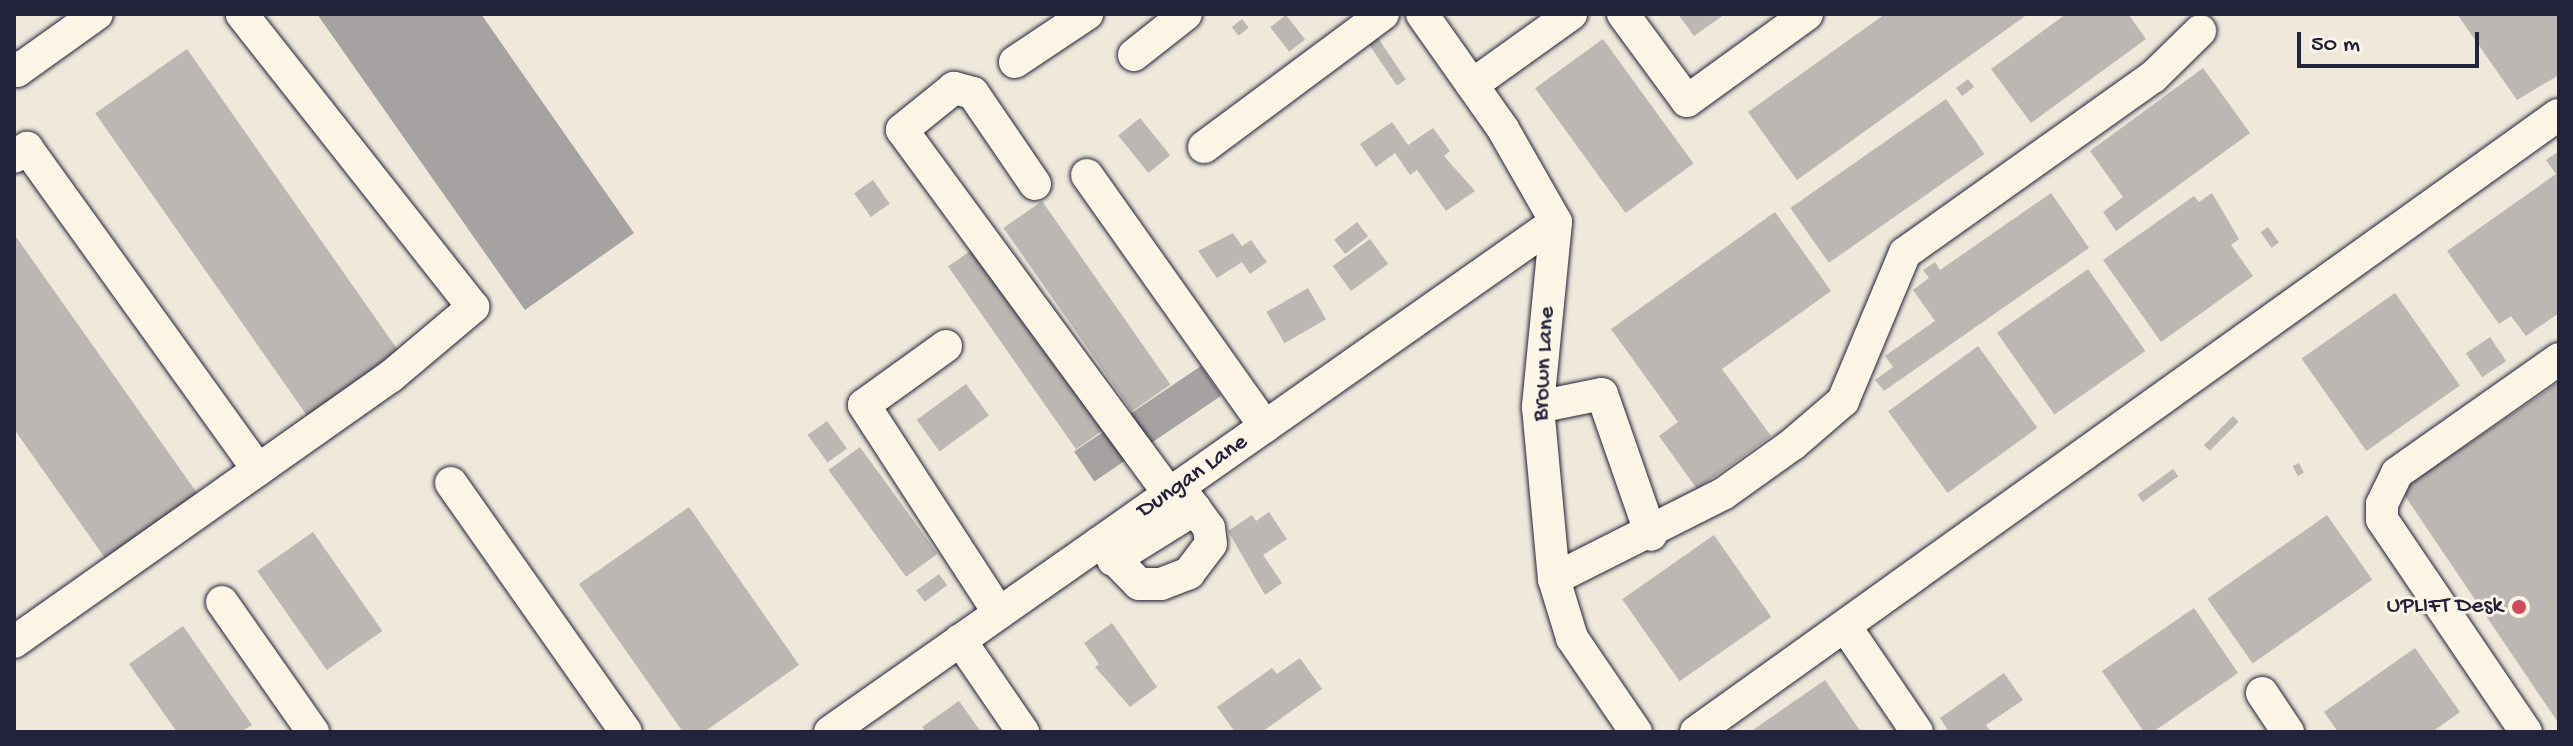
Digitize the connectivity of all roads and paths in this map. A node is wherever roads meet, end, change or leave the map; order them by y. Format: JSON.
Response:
{"nodes":[{"id":1,"x":97,"y":14,"type":"edge"},
{"id":2,"x":242,"y":14,"type":"edge"},
{"id":3,"x":1087,"y":14,"type":"edge"},
{"id":4,"x":1383,"y":14,"type":"edge"},
{"id":5,"x":1422,"y":14,"type":"edge"},
{"id":6,"x":1571,"y":14,"type":"edge"},
{"id":7,"x":1623,"y":14,"type":"edge"},
{"id":8,"x":1807,"y":14,"type":"edge"},
{"id":9,"x":1173,"y":17,"type":"edge"},
{"id":10,"x":2200,"y":31,"type":"dead end"},
{"id":11,"x":1134,"y":55,"type":"dead end"},
{"id":12,"x":1015,"y":62,"type":"dead end"},
{"id":13,"x":14,"y":67,"type":"edge"},
{"id":14,"x":1472,"y":85,"type":"junction"},
{"id":15,"x":2558,"y":115,"type":"edge"},
{"id":16,"x":1204,"y":147,"type":"dead end"},
{"id":17,"x":14,"y":157,"type":"edge"},
{"id":18,"x":1087,"y":175,"type":"dead end"},
{"id":19,"x":1035,"y":184,"type":"dead end"},
{"id":20,"x":1556,"y":222,"type":"junction"},
{"id":21,"x":946,"y":346,"type":"dead end"},
{"id":22,"x":2559,"y":359,"type":"edge"},
{"id":23,"x":1538,"y":407,"type":"junction"},
{"id":24,"x":1265,"y":426,"type":"junction"},
{"id":25,"x":258,"y":470,"type":"junction"},
{"id":26,"x":451,"y":483,"type":"dead end"},
{"id":27,"x":1181,"y":497,"type":"junction"},
{"id":28,"x":1651,"y":535,"type":"junction"},
{"id":29,"x":1106,"y":552,"type":"junction"},
{"id":30,"x":1554,"y":579,"type":"junction"},
{"id":31,"x":222,"y":602,"type":"dead end"},
{"id":32,"x":999,"y":613,"type":"junction"},
{"id":33,"x":1845,"y":626,"type":"junction"},
{"id":34,"x":960,"y":640,"type":"junction"},
{"id":35,"x":14,"y":642,"type":"edge"},
{"id":36,"x":2262,"y":693,"type":"dead end"},
{"id":37,"x":313,"y":732,"type":"edge"},
{"id":38,"x":626,"y":732,"type":"edge"},
{"id":39,"x":830,"y":732,"type":"edge"},
{"id":40,"x":1023,"y":732,"type":"edge"},
{"id":41,"x":1636,"y":732,"type":"edge"},
{"id":42,"x":1696,"y":732,"type":"edge"},
{"id":43,"x":1917,"y":732,"type":"edge"},
{"id":44,"x":2288,"y":732,"type":"edge"},
{"id":45,"x":2526,"y":732,"type":"edge"}],
"edges":[{"from":1,"to":13,"type":"street"},
{"from":2,"to":25,"type":"street"},
{"from":3,"to":12,"type":"street"},
{"from":4,"to":16,"type":"street"},
{"from":5,"to":14,"type":"street"},
{"from":6,"to":14,"type":"street"},
{"from":7,"to":8,"type":"street"},
{"from":9,"to":11,"type":"street"},
{"from":10,"to":28,"type":"street"},
{"from":14,"to":20,"type":"street"},
{"from":15,"to":33,"type":"street"},
{"from":17,"to":25,"type":"street"},
{"from":18,"to":24,"type":"street"},
{"from":19,"to":27,"type":"street"},
{"from":20,"to":23,"type":"street","name":"Brown Lane"},
{"from":20,"to":24,"type":"street","name":"Dungan Lane"},
{"from":21,"to":32,"type":"street"},
{"from":22,"to":45,"type":"street"},
{"from":23,"to":28,"type":"street"},
{"from":23,"to":30,"type":"street","name":"Brown Lane"},
{"from":24,"to":27,"type":"street","name":"Dungan Lane"},
{"from":25,"to":35,"type":"street"},
{"from":26,"to":38,"type":"street"},
{"from":27,"to":29,"type":"street","name":"Dungan Lane"},
{"from":27,"to":29,"type":"street"},
{"from":28,"to":30,"type":"street"},
{"from":29,"to":32,"type":"street","name":"Dungan Lane"},
{"from":30,"to":41,"type":"street","name":"Brown Lane"},
{"from":31,"to":37,"type":"street"},
{"from":32,"to":34,"type":"street","name":"Dungan Lane"},
{"from":33,"to":42,"type":"street"},
{"from":33,"to":43,"type":"street"},
{"from":34,"to":39,"type":"street","name":"Dungan Lane"},
{"from":34,"to":40,"type":"street"},
{"from":36,"to":44,"type":"street"}]}
